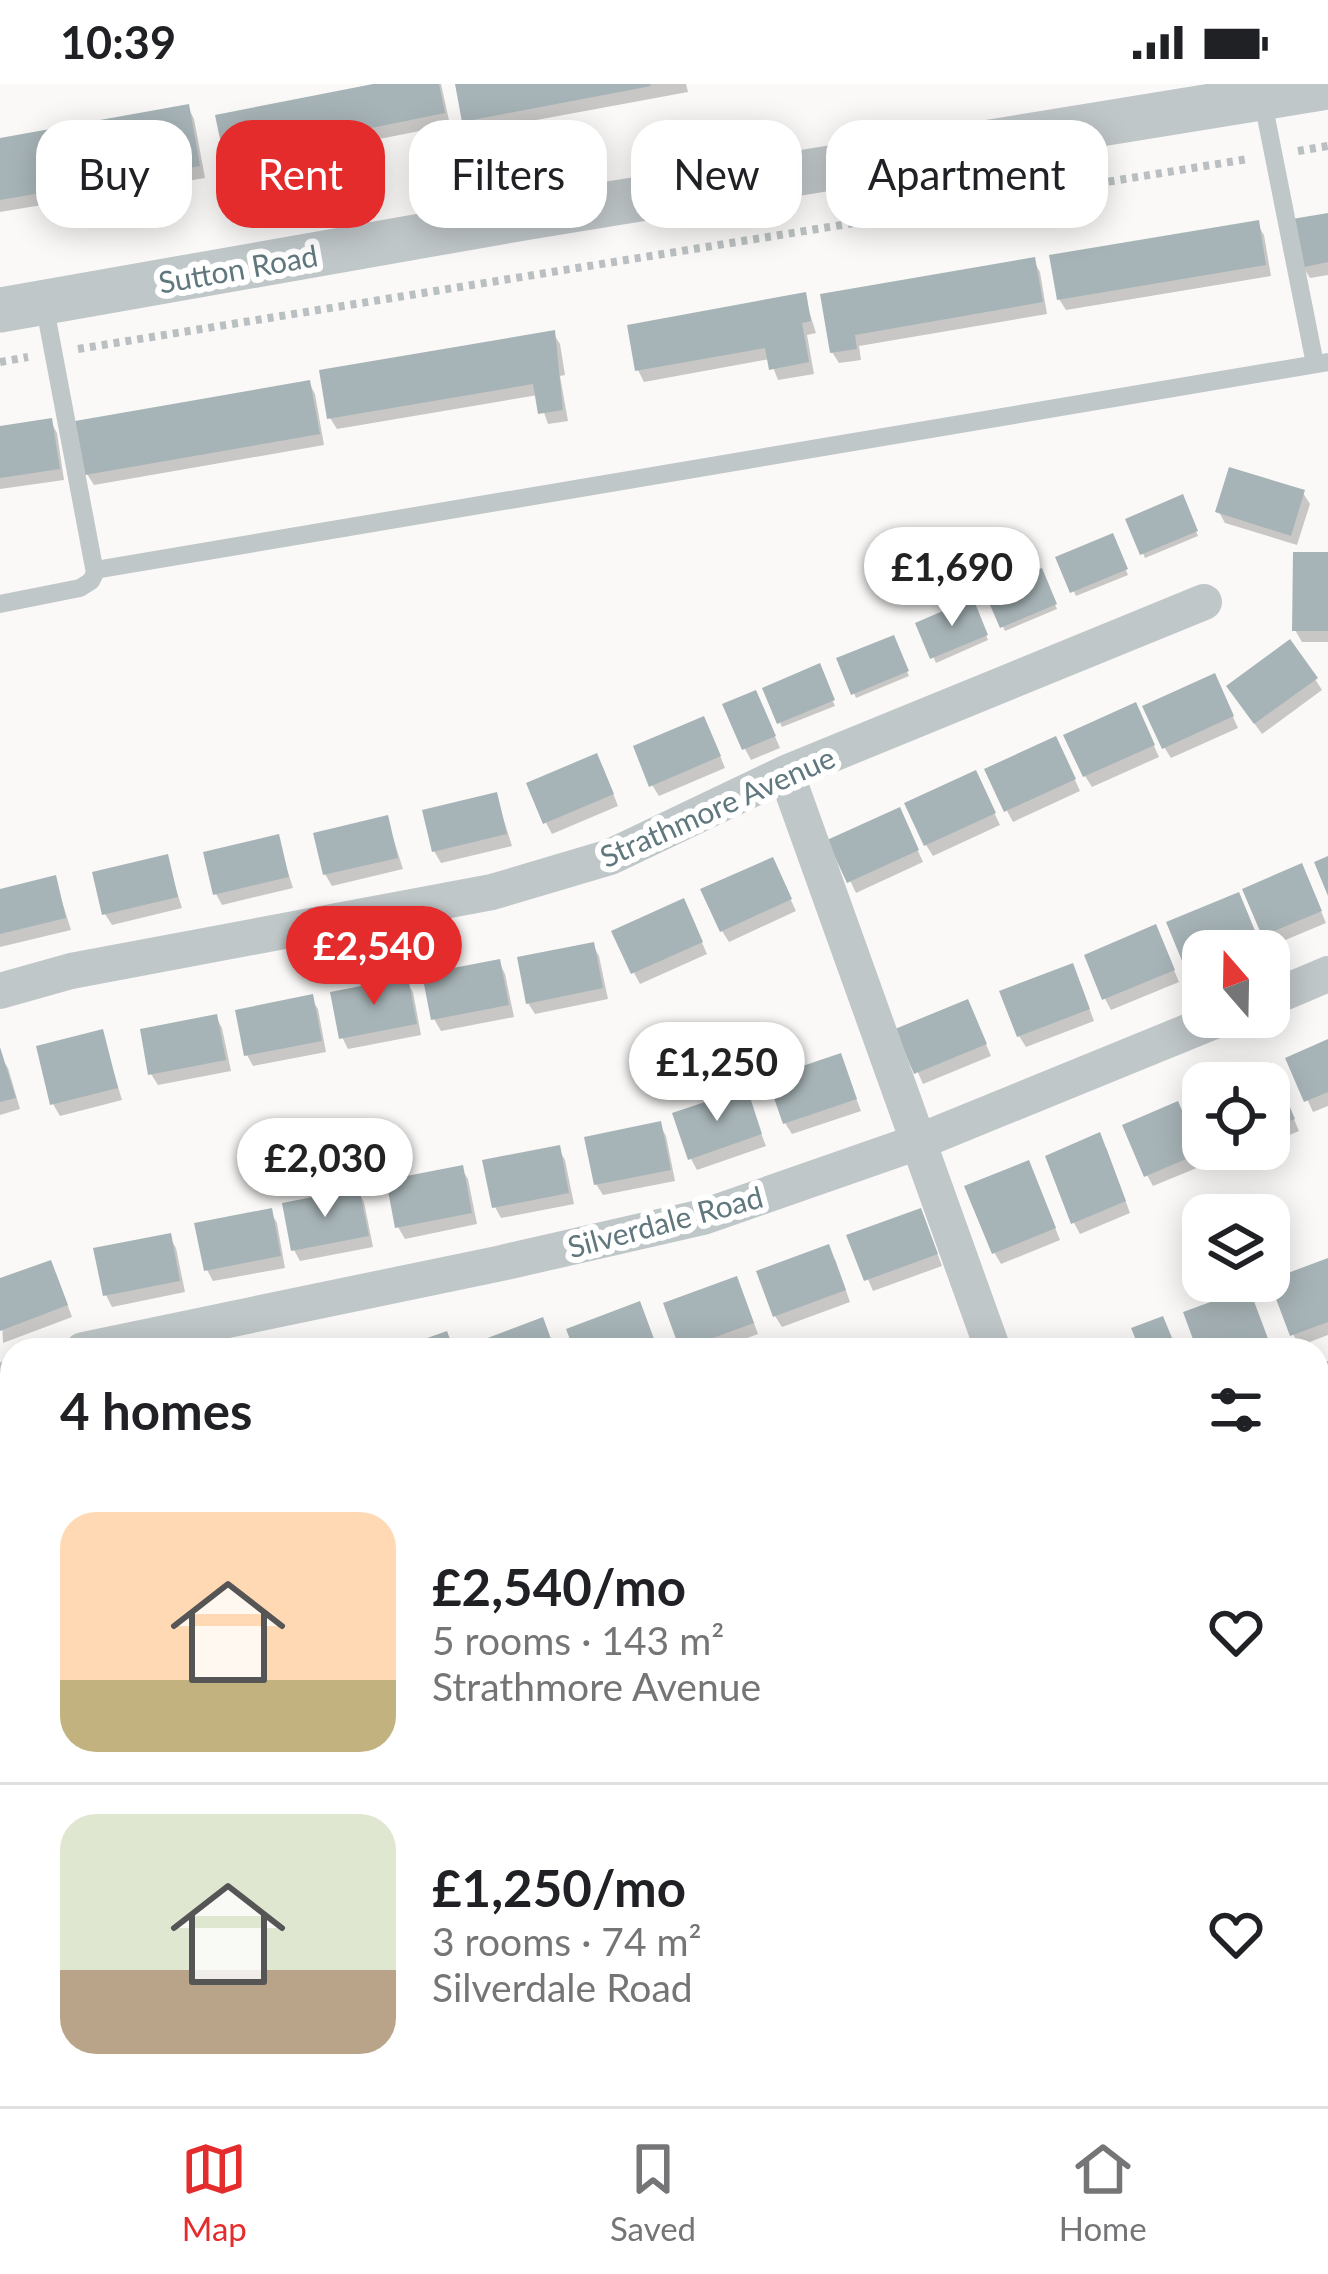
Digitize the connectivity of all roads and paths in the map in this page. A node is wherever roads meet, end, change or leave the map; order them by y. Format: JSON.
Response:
{"nodes":[{"id":1,"x":1328,"y":87,"type":"edge"},
{"id":2,"x":1262,"y":98,"type":"junction"},
{"id":3,"x":1328,"y":146,"type":"edge"},
{"id":4,"x":1272,"y":155,"type":"junction"},
{"id":5,"x":22,"y":306,"type":"edge"},
{"id":6,"x":53,"y":353,"type":"junction"},
{"id":7,"x":0,"y":362,"type":"edge"},
{"id":8,"x":1321,"y":363,"type":"edge"},
{"id":9,"x":95,"y":570,"type":"junction"},
{"id":10,"x":1204,"y":602,"type":"dead end"},
{"id":11,"x":0,"y":604,"type":"edge"},
{"id":12,"x":786,"y":773,"type":"junction"},
{"id":13,"x":1328,"y":974,"type":"edge"},
{"id":14,"x":1290,"y":990,"type":"edge"},
{"id":15,"x":0,"y":991,"type":"edge"},
{"id":16,"x":1182,"y":1034,"type":"edge"},
{"id":17,"x":918,"y":1142,"type":"junction"},
{"id":18,"x":141,"y":1338,"type":"edge"},
{"id":19,"x":989,"y":1338,"type":"edge"}],
"edges":[{"from":1,"to":2,"type":"street","name":"Sutton Road"},
{"from":2,"to":4,"type":"lane"},
{"from":2,"to":5,"type":"street","name":"Sutton Road"},
{"from":3,"to":4,"type":"path"},
{"from":4,"to":6,"type":"path"},
{"from":4,"to":8,"type":"lane"},
{"from":5,"to":6,"type":"lane"},
{"from":6,"to":7,"type":"path"},
{"from":6,"to":9,"type":"lane"},
{"from":8,"to":9,"type":"lane"},
{"from":9,"to":11,"type":"lane"},
{"from":10,"to":12,"type":"street","name":"Strathmore Avenue"},
{"from":12,"to":15,"type":"street","name":"Strathmore Avenue"},
{"from":12,"to":17,"type":"street"},
{"from":13,"to":14,"type":"street"},
{"from":16,"to":17,"type":"street","name":"Silverdale Road"},
{"from":17,"to":18,"type":"street","name":"Silverdale Road"},
{"from":17,"to":19,"type":"street"}]}
